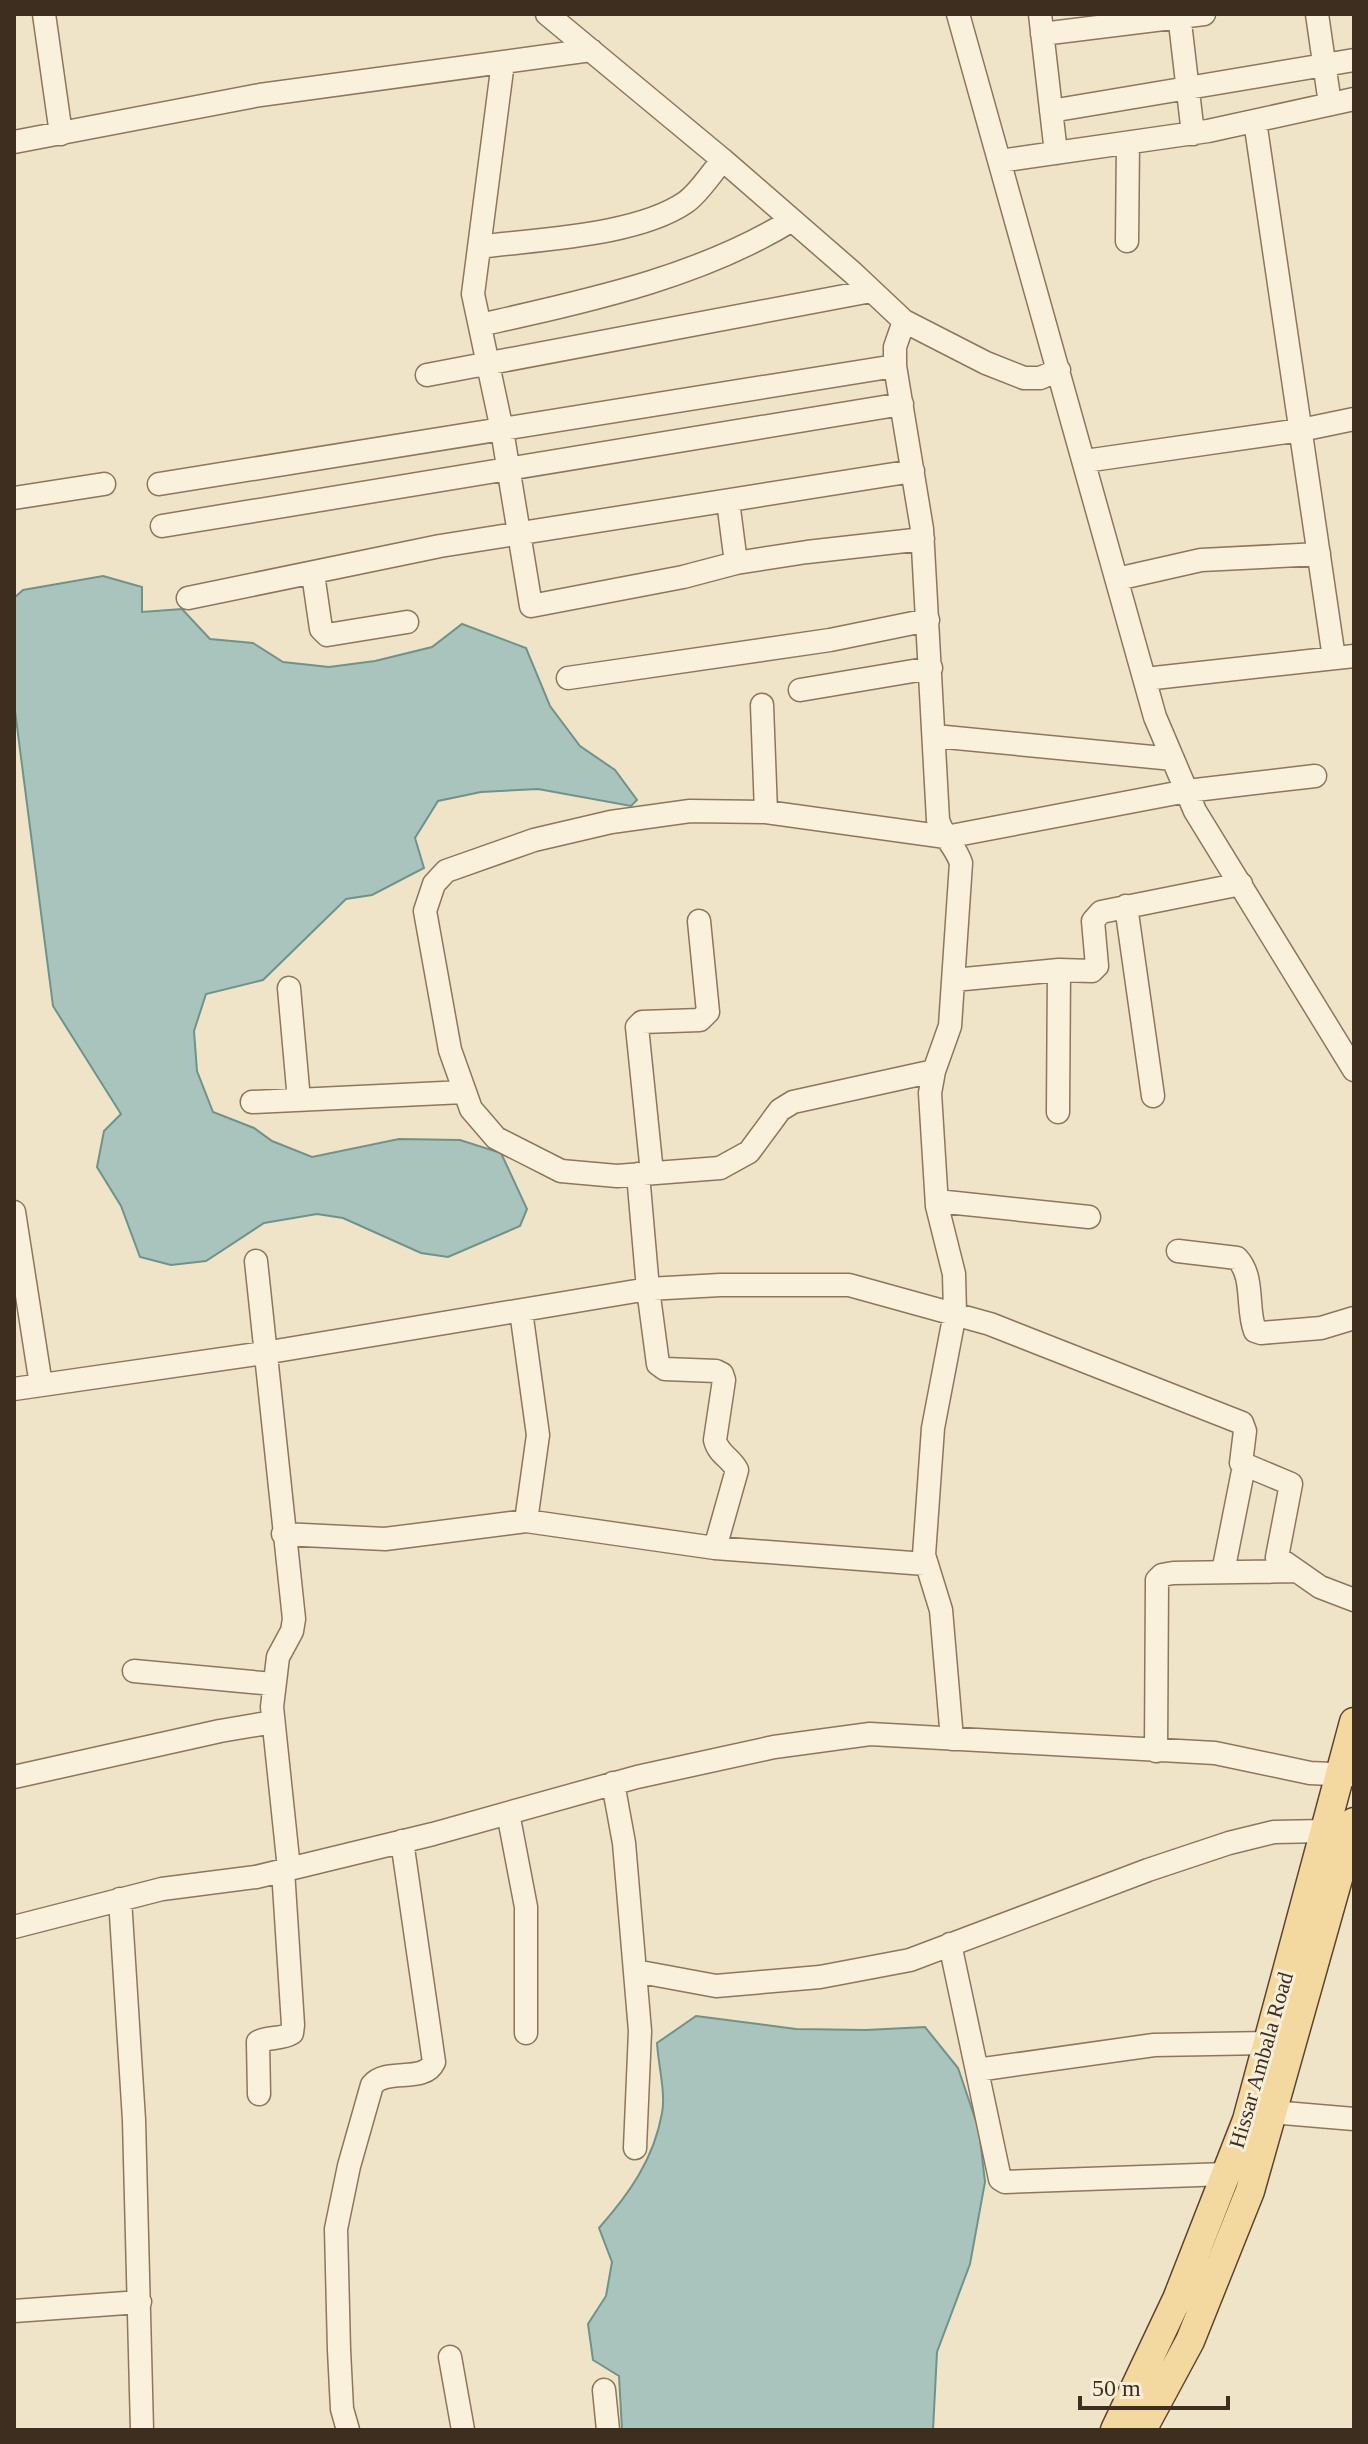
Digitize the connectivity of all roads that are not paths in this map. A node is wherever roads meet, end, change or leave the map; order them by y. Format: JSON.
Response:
{"nodes":[{"id":1,"x":44,"y":14,"type":"edge"},
{"id":2,"x":547,"y":14,"type":"edge"},
{"id":3,"x":958,"y":14,"type":"edge"},
{"id":4,"x":1204,"y":14,"type":"edge"},
{"id":5,"x":1317,"y":14,"type":"edge"},
{"id":6,"x":1180,"y":16,"type":"edge"},
{"id":7,"x":1041,"y":24,"type":"edge"},
{"id":8,"x":591,"y":50,"type":"junction"},
{"id":9,"x":1354,"y":60,"type":"edge"},
{"id":10,"x":503,"y":62,"type":"junction"},
{"id":11,"x":1325,"y":65,"type":"junction"},
{"id":12,"x":1188,"y":88,"type":"junction"},
{"id":13,"x":1354,"y":99,"type":"edge"},
{"id":14,"x":1330,"y":104,"type":"junction"},
{"id":15,"x":1051,"y":111,"type":"junction"},
{"id":16,"x":1255,"y":121,"type":"junction"},
{"id":17,"x":61,"y":134,"type":"junction"},
{"id":18,"x":1193,"y":134,"type":"junction"},
{"id":19,"x":14,"y":142,"type":"edge"},
{"id":20,"x":1128,"y":143,"type":"junction"},
{"id":21,"x":1056,"y":153,"type":"junction"},
{"id":22,"x":723,"y":160,"type":"junction"},
{"id":23,"x":1000,"y":161,"type":"junction"},
{"id":24,"x":792,"y":220,"type":"junction"},
{"id":25,"x":1127,"y":241,"type":"dead end"},
{"id":26,"x":479,"y":247,"type":"junction"},
{"id":27,"x":871,"y":291,"type":"junction"},
{"id":28,"x":904,"y":321,"type":"junction"},
{"id":29,"x":480,"y":325,"type":"junction"},
{"id":30,"x":488,"y":363,"type":"junction"},
{"id":31,"x":895,"y":366,"type":"junction"},
{"id":32,"x":1059,"y":370,"type":"junction"},
{"id":33,"x":427,"y":375,"type":"dead end"},
{"id":34,"x":902,"y":404,"type":"junction"},
{"id":35,"x":1354,"y":419,"type":"edge"},
{"id":36,"x":502,"y":430,"type":"junction"},
{"id":37,"x":1301,"y":430,"type":"junction"},
{"id":38,"x":1085,"y":461,"type":"junction"},
{"id":39,"x":507,"y":468,"type":"junction"},
{"id":40,"x":913,"y":471,"type":"junction"},
{"id":41,"x":104,"y":484,"type":"dead end"},
{"id":42,"x":159,"y":484,"type":"dead end"},
{"id":43,"x":14,"y":498,"type":"edge"},
{"id":44,"x":728,"y":501,"type":"junction"},
{"id":45,"x":162,"y":526,"type":"dead end"},
{"id":46,"x":520,"y":534,"type":"junction"},
{"id":47,"x":923,"y":539,"type":"junction"},
{"id":48,"x":1319,"y":554,"type":"junction"},
{"id":49,"x":736,"y":563,"type":"junction"},
{"id":50,"x":313,"y":574,"type":"junction"},
{"id":51,"x":1117,"y":579,"type":"junction"},
{"id":52,"x":188,"y":598,"type":"dead end"},
{"id":53,"x":928,"y":620,"type":"junction"},
{"id":54,"x":407,"y":622,"type":"dead end"},
{"id":55,"x":1344,"y":657,"type":"edge"},
{"id":56,"x":931,"y":668,"type":"junction"},
{"id":57,"x":568,"y":678,"type":"dead end"},
{"id":58,"x":1145,"y":679,"type":"junction"},
{"id":59,"x":800,"y":690,"type":"dead end"},
{"id":60,"x":762,"y":705,"type":"dead end"},
{"id":61,"x":935,"y":736,"type":"junction"},
{"id":62,"x":1173,"y":759,"type":"junction"},
{"id":63,"x":1315,"y":776,"type":"dead end"},
{"id":64,"x":1187,"y":791,"type":"junction"},
{"id":65,"x":766,"y":812,"type":"junction"},
{"id":66,"x":946,"y":837,"type":"junction"},
{"id":67,"x":1241,"y":884,"type":"junction"},
{"id":68,"x":1126,"y":906,"type":"junction"},
{"id":69,"x":699,"y":921,"type":"dead end"},
{"id":70,"x":1059,"y":970,"type":"junction"},
{"id":71,"x":954,"y":980,"type":"junction"},
{"id":72,"x":289,"y":988,"type":"dead end"},
{"id":73,"x":1350,"y":1054,"type":"edge"},
{"id":74,"x":934,"y":1071,"type":"junction"},
{"id":75,"x":464,"y":1092,"type":"junction"},
{"id":76,"x":1153,"y":1096,"type":"dead end"},
{"id":77,"x":299,"y":1100,"type":"junction"},
{"id":78,"x":252,"y":1102,"type":"dead end"},
{"id":79,"x":1058,"y":1112,"type":"dead end"},
{"id":80,"x":645,"y":1174,"type":"junction"},
{"id":81,"x":937,"y":1201,"type":"junction"},
{"id":82,"x":14,"y":1212,"type":"edge"},
{"id":83,"x":1089,"y":1217,"type":"dead end"},
{"id":84,"x":1178,"y":1251,"type":"dead end"},
{"id":85,"x":256,"y":1261,"type":"dead end"},
{"id":86,"x":648,"y":1289,"type":"junction"},
{"id":87,"x":521,"y":1311,"type":"junction"},
{"id":88,"x":955,"y":1313,"type":"junction"},
{"id":89,"x":1354,"y":1318,"type":"edge"},
{"id":90,"x":264,"y":1353,"type":"junction"},
{"id":91,"x":41,"y":1385,"type":"junction"},
{"id":92,"x":14,"y":1389,"type":"edge"},
{"id":93,"x":1244,"y":1466,"type":"junction"},
{"id":94,"x":526,"y":1521,"type":"junction"},
{"id":95,"x":283,"y":1534,"type":"junction"},
{"id":96,"x":715,"y":1548,"type":"junction"},
{"id":97,"x":925,"y":1564,"type":"junction"},
{"id":98,"x":1298,"y":1571,"type":"junction"},
{"id":99,"x":1223,"y":1572,"type":"junction"},
{"id":100,"x":1354,"y":1600,"type":"edge"},
{"id":101,"x":134,"y":1671,"type":"dead end"},
{"id":102,"x":273,"y":1684,"type":"junction"},
{"id":103,"x":273,"y":1722,"type":"junction"},
{"id":104,"x":1354,"y":1722,"type":"edge"},
{"id":105,"x":952,"y":1739,"type":"junction"},
{"id":106,"x":1156,"y":1751,"type":"junction"},
{"id":107,"x":1347,"y":1775,"type":"edge"},
{"id":108,"x":14,"y":1777,"type":"edge"},
{"id":109,"x":613,"y":1783,"type":"junction"},
{"id":110,"x":508,"y":1813,"type":"junction"},
{"id":111,"x":1346,"y":1832,"type":"edge"},
{"id":112,"x":402,"y":1841,"type":"junction"},
{"id":113,"x":286,"y":1870,"type":"junction"},
{"id":114,"x":120,"y":1899,"type":"junction"},
{"id":115,"x":14,"y":1927,"type":"edge"},
{"id":116,"x":950,"y":1944,"type":"junction"},
{"id":117,"x":635,"y":1971,"type":"junction"},
{"id":118,"x":526,"y":2033,"type":"dead end"},
{"id":119,"x":1268,"y":2043,"type":"junction"},
{"id":120,"x":977,"y":2070,"type":"junction"},
{"id":121,"x":259,"y":2094,"type":"dead end"},
{"id":122,"x":1261,"y":2112,"type":"junction"},
{"id":123,"x":1354,"y":2119,"type":"edge"},
{"id":124,"x":635,"y":2148,"type":"dead end"},
{"id":125,"x":1226,"y":2174,"type":"junction"},
{"id":126,"x":140,"y":2302,"type":"junction"},
{"id":127,"x":14,"y":2311,"type":"edge"},
{"id":128,"x":450,"y":2357,"type":"dead end"},
{"id":129,"x":604,"y":2390,"type":"dead end"},
{"id":130,"x":142,"y":2430,"type":"edge"},
{"id":131,"x":348,"y":2430,"type":"edge"},
{"id":132,"x":463,"y":2430,"type":"edge"},
{"id":133,"x":608,"y":2430,"type":"edge"},
{"id":134,"x":1115,"y":2430,"type":"edge"},
{"id":135,"x":1142,"y":2430,"type":"edge"}],
"edges":[{"from":1,"to":17,"type":"street"},
{"from":2,"to":8,"type":"street"},
{"from":3,"to":23,"type":"street"},
{"from":4,"to":6,"type":"street"},
{"from":5,"to":11,"type":"street"},
{"from":6,"to":7,"type":"street"},
{"from":6,"to":12,"type":"street"},
{"from":7,"to":15,"type":"street"},
{"from":8,"to":10,"type":"street"},
{"from":8,"to":22,"type":"street"},
{"from":9,"to":11,"type":"street"},
{"from":10,"to":17,"type":"street"},
{"from":10,"to":26,"type":"street"},
{"from":11,"to":12,"type":"street"},
{"from":11,"to":14,"type":"street"},
{"from":12,"to":15,"type":"street"},
{"from":12,"to":18,"type":"street"},
{"from":13,"to":14,"type":"street"},
{"from":14,"to":16,"type":"street"},
{"from":15,"to":21,"type":"street"},
{"from":16,"to":18,"type":"street"},
{"from":16,"to":37,"type":"street"},
{"from":17,"to":19,"type":"street"},
{"from":18,"to":20,"type":"street"},
{"from":20,"to":21,"type":"street"},
{"from":20,"to":25,"type":"street"},
{"from":21,"to":23,"type":"street"},
{"from":22,"to":24,"type":"street"},
{"from":22,"to":26,"type":"street"},
{"from":23,"to":32,"type":"street"},
{"from":24,"to":27,"type":"street"},
{"from":24,"to":29,"type":"street"},
{"from":26,"to":29,"type":"street"},
{"from":27,"to":28,"type":"street"},
{"from":27,"to":30,"type":"street"},
{"from":28,"to":31,"type":"street"},
{"from":28,"to":32,"type":"street"},
{"from":29,"to":30,"type":"street"},
{"from":30,"to":33,"type":"street"},
{"from":30,"to":36,"type":"street"},
{"from":31,"to":34,"type":"street"},
{"from":31,"to":36,"type":"street"},
{"from":32,"to":38,"type":"street"},
{"from":34,"to":39,"type":"street"},
{"from":34,"to":40,"type":"street"},
{"from":35,"to":37,"type":"street"},
{"from":36,"to":39,"type":"street"},
{"from":36,"to":42,"type":"street"},
{"from":37,"to":38,"type":"street"},
{"from":37,"to":48,"type":"street"},
{"from":38,"to":51,"type":"street"},
{"from":39,"to":45,"type":"street"},
{"from":39,"to":46,"type":"street"},
{"from":40,"to":44,"type":"street"},
{"from":40,"to":47,"type":"street"},
{"from":41,"to":43,"type":"street"},
{"from":44,"to":46,"type":"street"},
{"from":44,"to":49,"type":"street"},
{"from":46,"to":49,"type":"street"},
{"from":46,"to":50,"type":"street"},
{"from":47,"to":49,"type":"street"},
{"from":47,"to":53,"type":"street"},
{"from":48,"to":51,"type":"street"},
{"from":48,"to":55,"type":"street"},
{"from":50,"to":52,"type":"street"},
{"from":50,"to":54,"type":"street"},
{"from":51,"to":58,"type":"street"},
{"from":53,"to":56,"type":"street"},
{"from":53,"to":57,"type":"street"},
{"from":55,"to":58,"type":"street"},
{"from":56,"to":59,"type":"street"},
{"from":56,"to":61,"type":"street"},
{"from":58,"to":62,"type":"street"},
{"from":60,"to":65,"type":"street"},
{"from":61,"to":62,"type":"street"},
{"from":61,"to":66,"type":"street"},
{"from":62,"to":64,"type":"street"},
{"from":63,"to":64,"type":"street"},
{"from":64,"to":66,"type":"street"},
{"from":64,"to":67,"type":"street"},
{"from":65,"to":66,"type":"street"},
{"from":65,"to":75,"type":"street"},
{"from":66,"to":71,"type":"street"},
{"from":67,"to":68,"type":"street"},
{"from":67,"to":73,"type":"street"},
{"from":68,"to":70,"type":"street"},
{"from":68,"to":76,"type":"street"},
{"from":69,"to":80,"type":"street"},
{"from":70,"to":71,"type":"street"},
{"from":70,"to":79,"type":"street"},
{"from":71,"to":74,"type":"street"},
{"from":72,"to":77,"type":"street"},
{"from":74,"to":80,"type":"street"},
{"from":74,"to":81,"type":"street"},
{"from":75,"to":77,"type":"street"},
{"from":75,"to":80,"type":"street"},
{"from":77,"to":78,"type":"street"},
{"from":80,"to":86,"type":"street"},
{"from":81,"to":83,"type":"street"},
{"from":81,"to":88,"type":"street"},
{"from":82,"to":91,"type":"street"},
{"from":84,"to":89,"type":"street"},
{"from":85,"to":90,"type":"street"},
{"from":86,"to":87,"type":"street"},
{"from":86,"to":88,"type":"street"},
{"from":86,"to":96,"type":"street"},
{"from":87,"to":90,"type":"street"},
{"from":87,"to":94,"type":"street"},
{"from":88,"to":93,"type":"street"},
{"from":88,"to":97,"type":"street"},
{"from":90,"to":91,"type":"street"},
{"from":90,"to":95,"type":"street"},
{"from":91,"to":92,"type":"street"},
{"from":93,"to":98,"type":"street"},
{"from":93,"to":99,"type":"street"},
{"from":94,"to":95,"type":"street"},
{"from":94,"to":96,"type":"street"},
{"from":95,"to":102,"type":"street"},
{"from":96,"to":97,"type":"street"},
{"from":97,"to":105,"type":"street"},
{"from":98,"to":99,"type":"street"},
{"from":98,"to":100,"type":"street"},
{"from":99,"to":106,"type":"street"},
{"from":101,"to":102,"type":"street"},
{"from":102,"to":103,"type":"street"},
{"from":103,"to":108,"type":"street"},
{"from":103,"to":113,"type":"street"},
{"from":104,"to":107,"type":"main road","name":"Hissar Ambala Road"},
{"from":105,"to":106,"type":"street"},
{"from":105,"to":109,"type":"street"},
{"from":106,"to":107,"type":"street"},
{"from":107,"to":111,"type":"main road","name":"Hissar Ambala Road"},
{"from":109,"to":110,"type":"street"},
{"from":109,"to":117,"type":"street"},
{"from":110,"to":112,"type":"street"},
{"from":110,"to":118,"type":"street"},
{"from":111,"to":116,"type":"street"},
{"from":111,"to":119,"type":"main road","name":"Hissar Ambala Road"},
{"from":111,"to":122,"type":"main road","name":"Hissar Ambala Road"},
{"from":112,"to":113,"type":"street"},
{"from":112,"to":131,"type":"street"},
{"from":113,"to":114,"type":"street"},
{"from":113,"to":121,"type":"street"},
{"from":114,"to":115,"type":"street"},
{"from":114,"to":126,"type":"street"},
{"from":116,"to":117,"type":"street"},
{"from":116,"to":120,"type":"street"},
{"from":117,"to":124,"type":"street"},
{"from":119,"to":120,"type":"street"},
{"from":119,"to":122,"type":"main road","name":"Hissar Ambala Road"},
{"from":120,"to":125,"type":"street"},
{"from":122,"to":123,"type":"street"},
{"from":122,"to":125,"type":"main road","name":"Hissar Ambala Road"},
{"from":122,"to":135,"type":"main road","name":"Hissar Ambala Road"},
{"from":125,"to":134,"type":"main road","name":"Hissar Ambala Road"},
{"from":126,"to":127,"type":"street"},
{"from":126,"to":130,"type":"street"},
{"from":128,"to":132,"type":"street"},
{"from":129,"to":133,"type":"street"}]}
